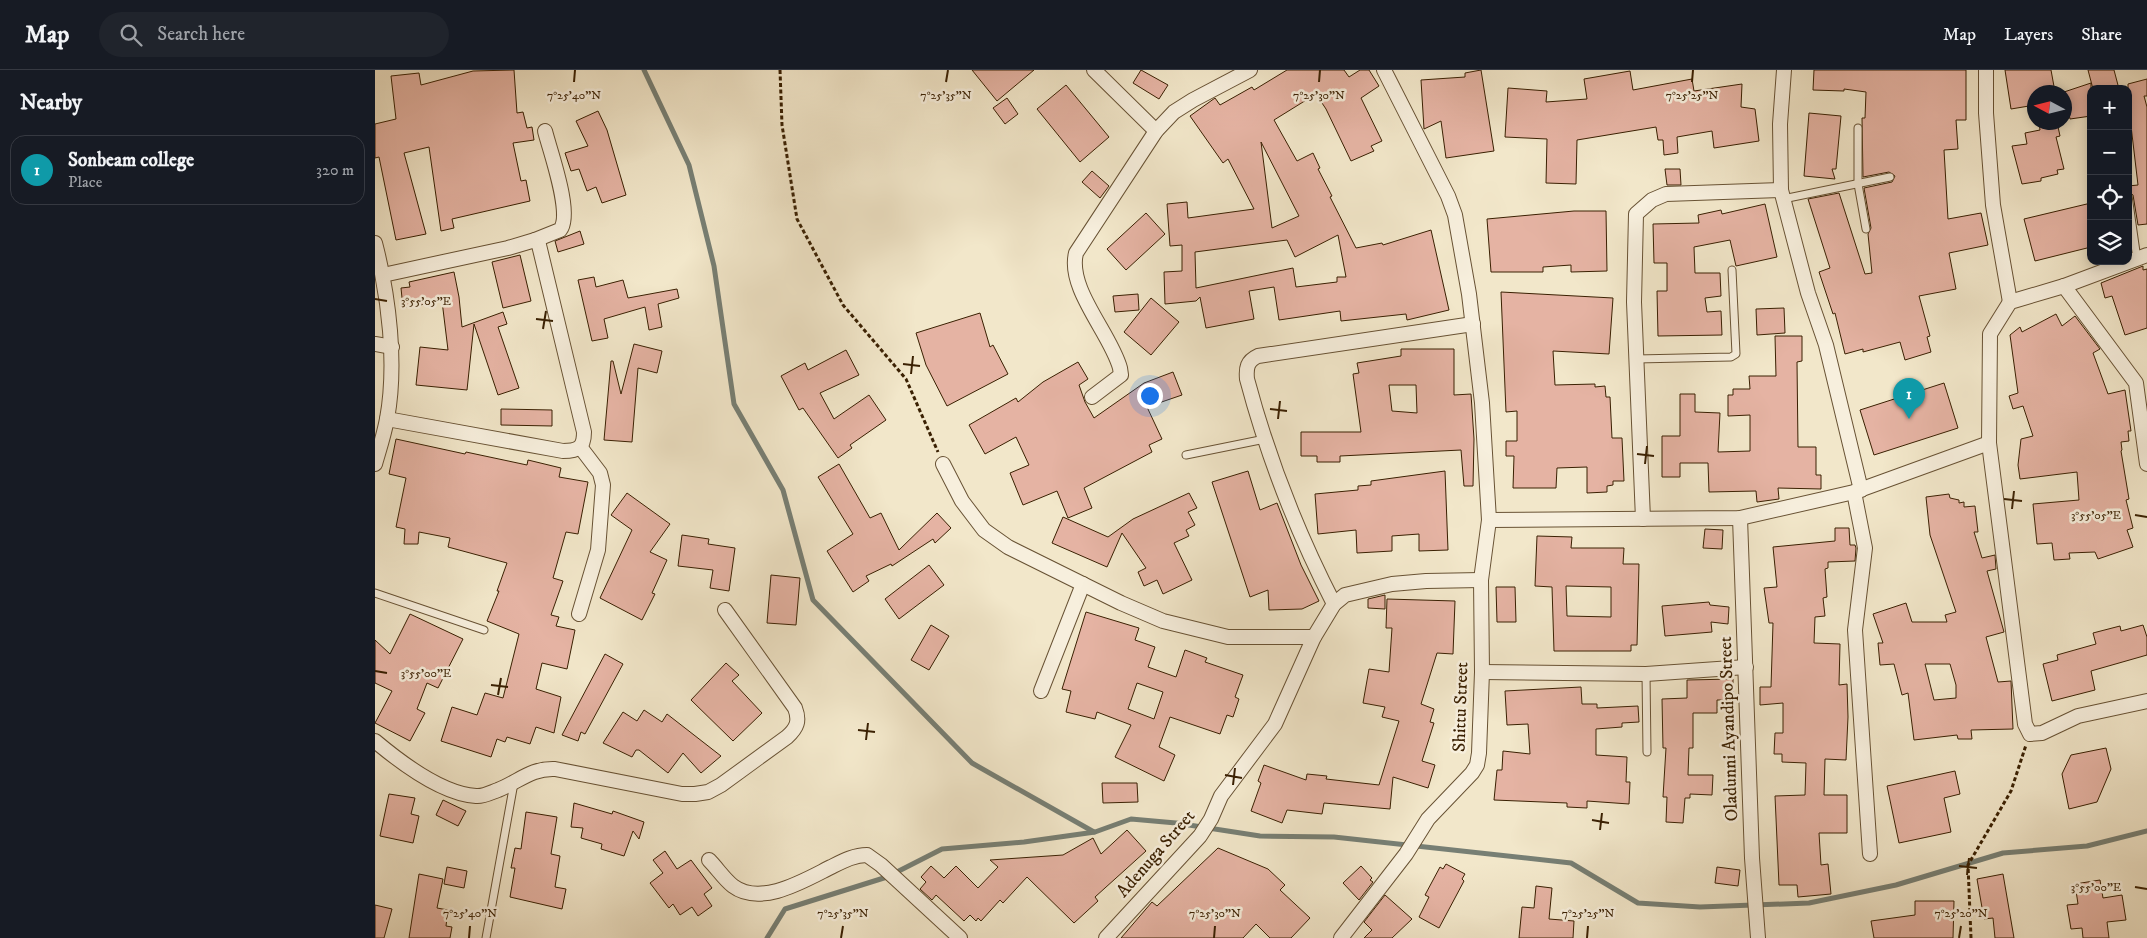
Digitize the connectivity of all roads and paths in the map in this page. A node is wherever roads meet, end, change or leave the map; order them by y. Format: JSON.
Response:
{"nodes":[{"id":1,"x":780,"y":70,"type":"edge"},
{"id":2,"x":1093,"y":70,"type":"edge"},
{"id":3,"x":1250,"y":70,"type":"edge"},
{"id":4,"x":1384,"y":70,"type":"edge"},
{"id":5,"x":1784,"y":70,"type":"edge"},
{"id":6,"x":1986,"y":70,"type":"edge"},
{"id":7,"x":1858,"y":128,"type":"dead end"},
{"id":8,"x":545,"y":131,"type":"dead end"},
{"id":9,"x":1156,"y":131,"type":"junction"},
{"id":10,"x":1890,"y":178,"type":"dead end"},
{"id":11,"x":1858,"y":184,"type":"junction"},
{"id":12,"x":1782,"y":194,"type":"junction"},
{"id":13,"x":2132,"y":213,"type":"edge"},
{"id":14,"x":1866,"y":229,"type":"dead end"},
{"id":15,"x":535,"y":240,"type":"junction"},
{"id":16,"x":375,"y":243,"type":"edge"},
{"id":17,"x":2142,"y":257,"type":"edge"},
{"id":18,"x":1732,"y":270,"type":"dead end"},
{"id":19,"x":383,"y":275,"type":"junction"},
{"id":20,"x":2064,"y":286,"type":"junction"},
{"id":21,"x":2010,"y":302,"type":"junction"},
{"id":22,"x":1473,"y":324,"type":"junction"},
{"id":23,"x":375,"y":344,"type":"edge"},
{"id":24,"x":392,"y":347,"type":"junction"},
{"id":25,"x":1636,"y":359,"type":"junction"},
{"id":26,"x":2141,"y":381,"type":"edge"},
{"id":27,"x":1092,"y":398,"type":"dead end"},
{"id":28,"x":387,"y":418,"type":"junction"},
{"id":29,"x":1265,"y":440,"type":"junction"},
{"id":30,"x":1989,"y":443,"type":"junction"},
{"id":31,"x":581,"y":448,"type":"junction"},
{"id":32,"x":1186,"y":455,"type":"dead end"},
{"id":33,"x":375,"y":464,"type":"edge"},
{"id":34,"x":943,"y":464,"type":"joint"},
{"id":35,"x":2147,"y":464,"type":"edge"},
{"id":36,"x":1857,"y":491,"type":"junction"},
{"id":37,"x":1739,"y":518,"type":"junction"},
{"id":38,"x":1643,"y":519,"type":"junction"},
{"id":39,"x":1489,"y":520,"type":"junction"},
{"id":40,"x":1481,"y":580,"type":"junction"},
{"id":41,"x":1083,"y":584,"type":"junction"},
{"id":42,"x":375,"y":593,"type":"edge"},
{"id":43,"x":1334,"y":604,"type":"junction"},
{"id":44,"x":725,"y":610,"type":"dead end"},
{"id":45,"x":579,"y":614,"type":"dead end"},
{"id":46,"x":484,"y":630,"type":"dead end"},
{"id":47,"x":1314,"y":637,"type":"junction"},
{"id":48,"x":1746,"y":667,"type":"junction"},
{"id":49,"x":1482,"y":672,"type":"junction"},
{"id":50,"x":1646,"y":674,"type":"junction"},
{"id":51,"x":1041,"y":691,"type":"dead end"},
{"id":52,"x":2147,"y":702,"type":"edge"},
{"id":53,"x":2030,"y":734,"type":"junction"},
{"id":54,"x":375,"y":741,"type":"edge"},
{"id":55,"x":1647,"y":752,"type":"dead end"},
{"id":56,"x":514,"y":783,"type":"junction"},
{"id":57,"x":1870,"y":854,"type":"dead end"},
{"id":58,"x":709,"y":860,"type":"dead end"},
{"id":59,"x":486,"y":938,"type":"edge"},
{"id":60,"x":960,"y":938,"type":"edge"},
{"id":61,"x":1106,"y":938,"type":"edge"},
{"id":62,"x":1341,"y":938,"type":"edge"},
{"id":63,"x":1758,"y":938,"type":"edge"},
{"id":64,"x":1971,"y":938,"type":"edge"}],
"edges":[{"from":1,"to":34,"type":"path"},
{"from":2,"to":9,"type":"street"},
{"from":3,"to":9,"type":"street"},
{"from":4,"to":22,"type":"street","name":"Shittu Street"},
{"from":5,"to":12,"type":"street"},
{"from":6,"to":21,"type":"street"},
{"from":7,"to":11,"type":"lane"},
{"from":8,"to":15,"type":"street"},
{"from":9,"to":27,"type":"street"},
{"from":10,"to":11,"type":"lane"},
{"from":11,"to":12,"type":"lane"},
{"from":11,"to":14,"type":"lane"},
{"from":12,"to":25,"type":"street"},
{"from":12,"to":36,"type":"street"},
{"from":13,"to":17,"type":"lane"},
{"from":15,"to":19,"type":"street"},
{"from":15,"to":31,"type":"street"},
{"from":16,"to":19,"type":"street"},
{"from":17,"to":20,"type":"street"},
{"from":18,"to":25,"type":"lane"},
{"from":19,"to":24,"type":"street"},
{"from":20,"to":21,"type":"street"},
{"from":20,"to":26,"type":"street"},
{"from":21,"to":30,"type":"street"},
{"from":22,"to":29,"type":"street"},
{"from":22,"to":39,"type":"street","name":"Shittu Street"},
{"from":23,"to":24,"type":"street"},
{"from":24,"to":28,"type":"street"},
{"from":25,"to":38,"type":"street"},
{"from":26,"to":35,"type":"street"},
{"from":28,"to":31,"type":"street"},
{"from":28,"to":33,"type":"street"},
{"from":29,"to":32,"type":"lane"},
{"from":29,"to":43,"type":"street"},
{"from":30,"to":36,"type":"street"},
{"from":30,"to":53,"type":"street"},
{"from":31,"to":45,"type":"street"},
{"from":34,"to":41,"type":"street"},
{"from":36,"to":37,"type":"street"},
{"from":36,"to":57,"type":"street"},
{"from":37,"to":38,"type":"street"},
{"from":37,"to":48,"type":"street","name":"Oladunni Ayandipo Street"},
{"from":38,"to":39,"type":"street"},
{"from":39,"to":40,"type":"street","name":"Shittu Street"},
{"from":40,"to":43,"type":"street"},
{"from":40,"to":49,"type":"street","name":"Shittu Street"},
{"from":41,"to":47,"type":"street"},
{"from":41,"to":51,"type":"street"},
{"from":42,"to":46,"type":"lane"},
{"from":43,"to":47,"type":"street","name":"Adenuga Street"},
{"from":44,"to":56,"type":"street"},
{"from":47,"to":61,"type":"street","name":"Adenuga Street"},
{"from":48,"to":50,"type":"street"},
{"from":48,"to":63,"type":"street","name":"Oladunni Ayandipo Street"},
{"from":49,"to":50,"type":"street"},
{"from":49,"to":62,"type":"street","name":"Shittu Street"},
{"from":50,"to":55,"type":"lane"},
{"from":52,"to":53,"type":"street"},
{"from":53,"to":64,"type":"path"},
{"from":54,"to":56,"type":"street"},
{"from":56,"to":59,"type":"lane"},
{"from":58,"to":60,"type":"street"}]}
